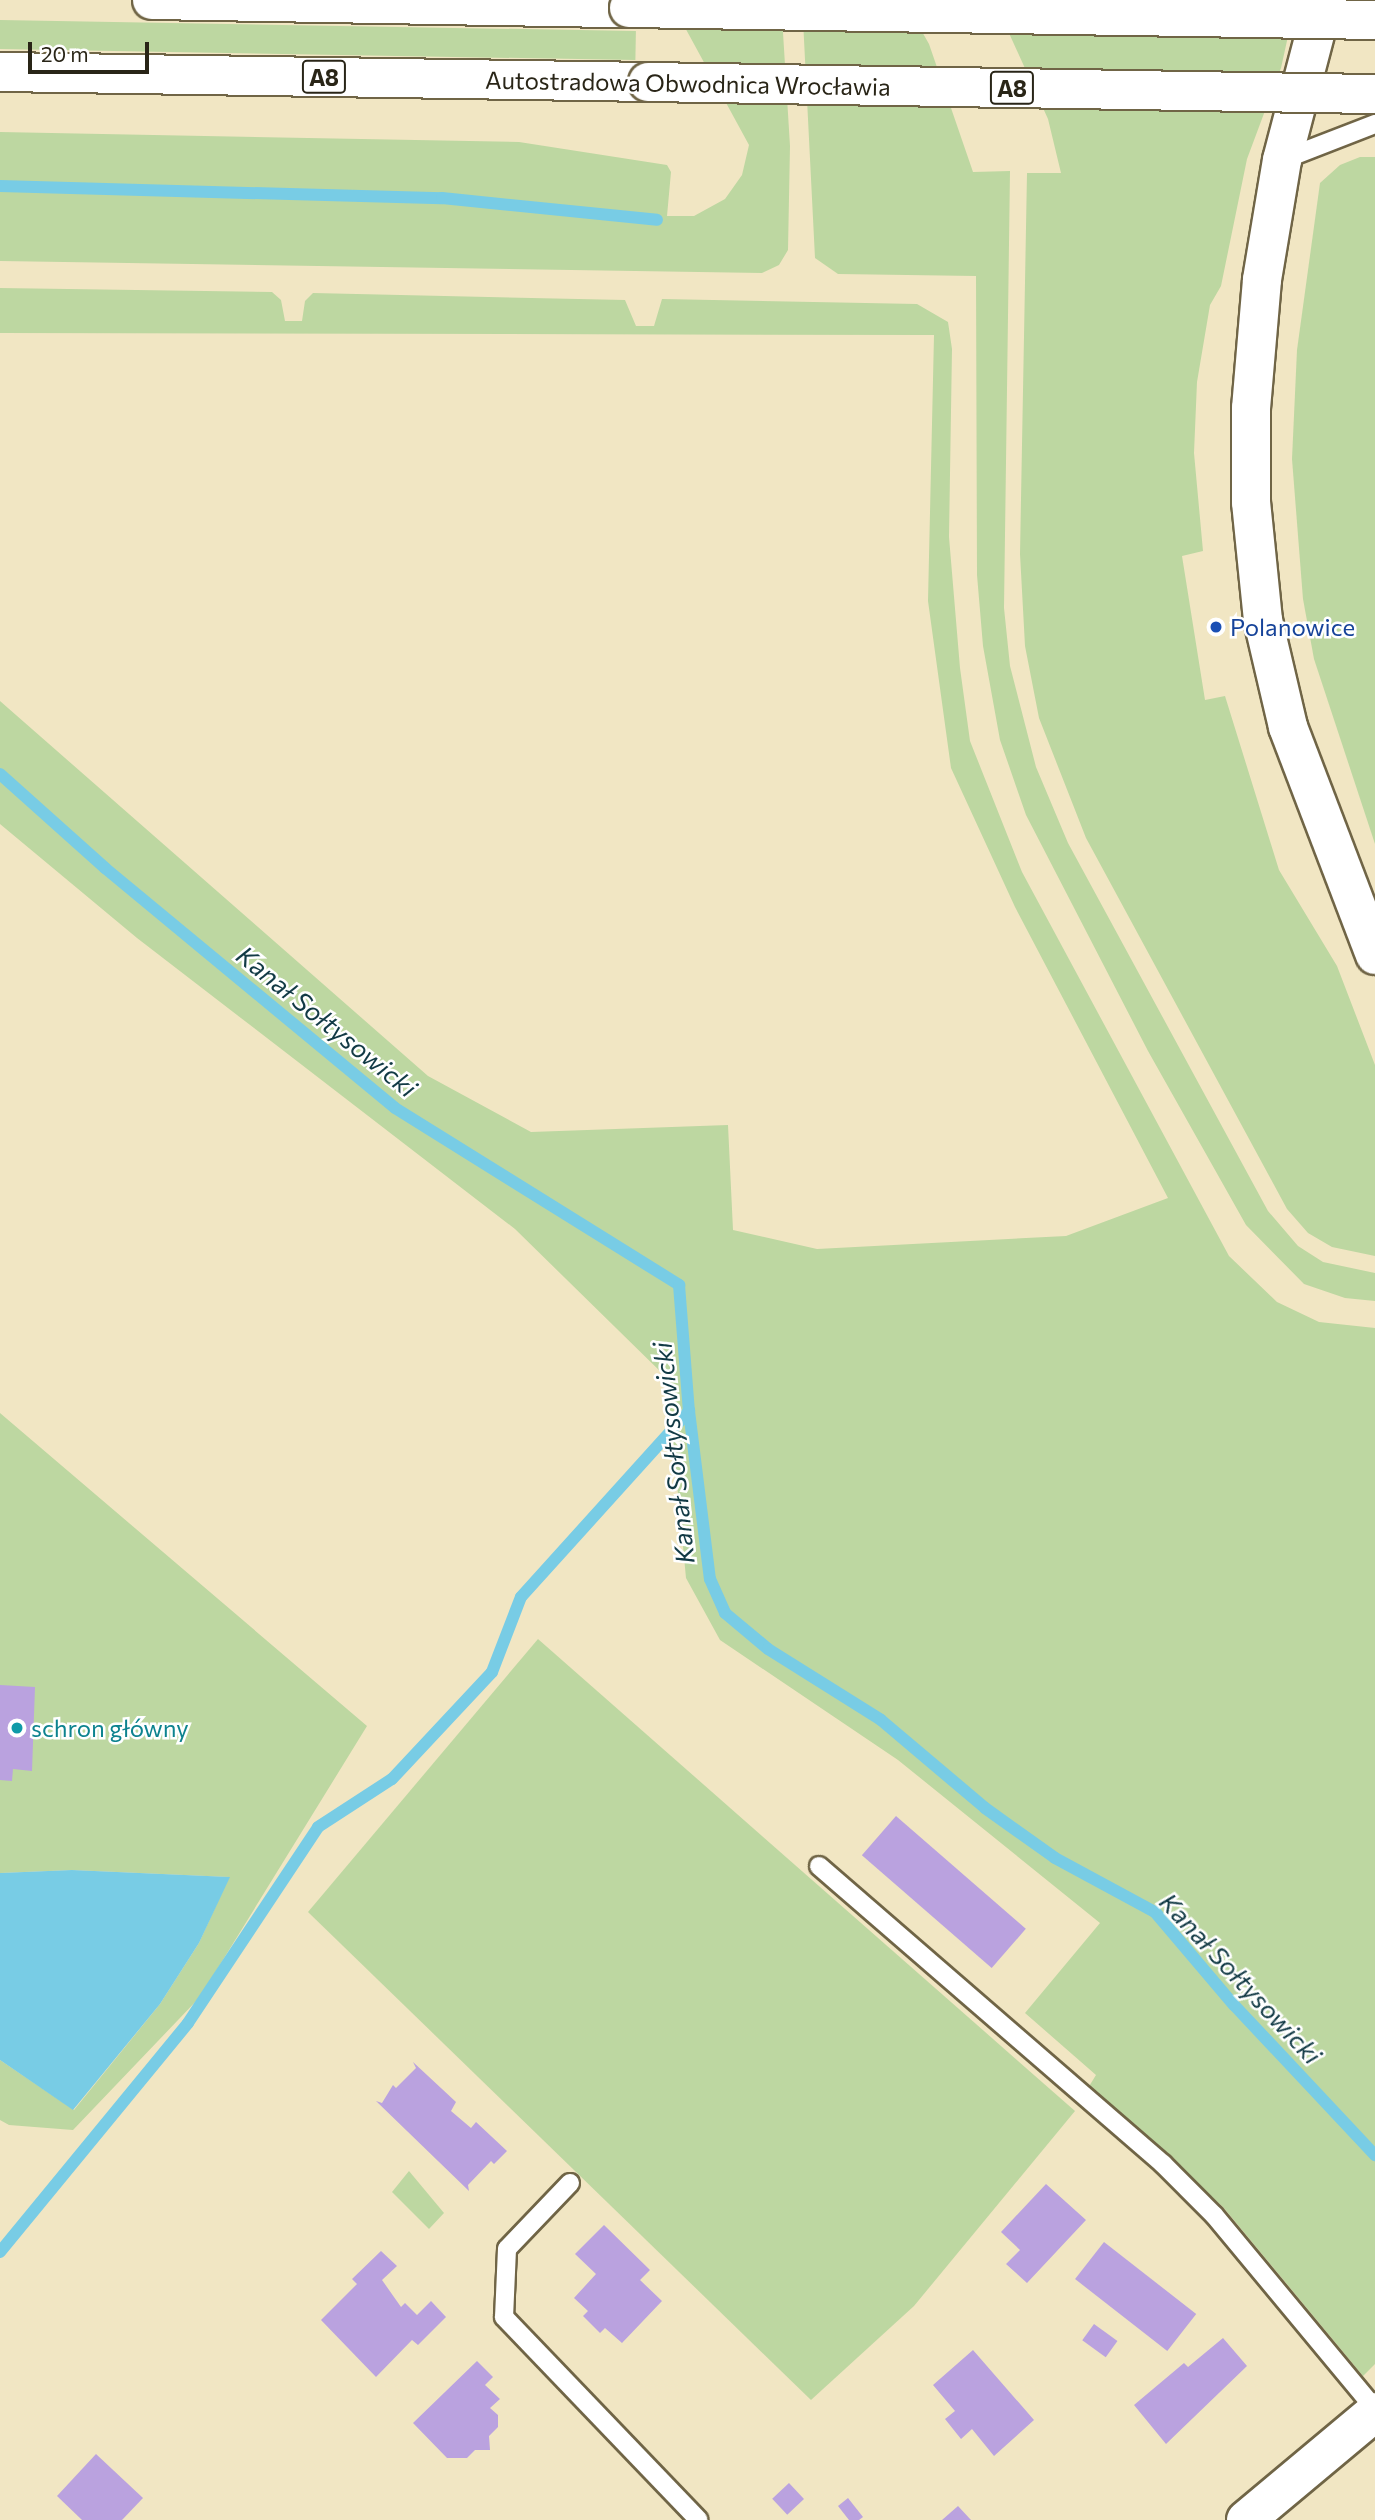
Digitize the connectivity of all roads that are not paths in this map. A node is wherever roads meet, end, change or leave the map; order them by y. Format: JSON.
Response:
{"nodes":[{"id":1,"x":152,"y":0,"type":"edge"},
{"id":2,"x":1324,"y":0,"type":"edge"},
{"id":3,"x":1375,"y":20,"type":"edge"},
{"id":4,"x":0,"y":72,"type":"edge"},
{"id":5,"x":1375,"y":94,"type":"edge"},
{"id":6,"x":1375,"y":124,"type":"edge"},
{"id":7,"x":1282,"y":160,"type":"junction"},
{"id":8,"x":1375,"y":955,"type":"edge"},
{"id":9,"x":819,"y":1866,"type":"dead end"},
{"id":10,"x":570,"y":2183,"type":"dead end"},
{"id":11,"x":1375,"y":2411,"type":"edge"},
{"id":12,"x":699,"y":2520,"type":"edge"},
{"id":13,"x":1246,"y":2520,"type":"edge"}],
"edges":[{"from":1,"to":3,"type":"main road","bridge":true},
{"from":2,"to":7,"type":"main road"},
{"from":4,"to":5,"type":"main road","name":"Autostradowa Obwodnica Wrocławia","number":"A8","bridge":true},
{"from":6,"to":7,"type":"lane"},
{"from":7,"to":8,"type":"main road"},
{"from":9,"to":11,"type":"lane"},
{"from":10,"to":12,"type":"lane"},
{"from":11,"to":13,"type":"main road"}]}
